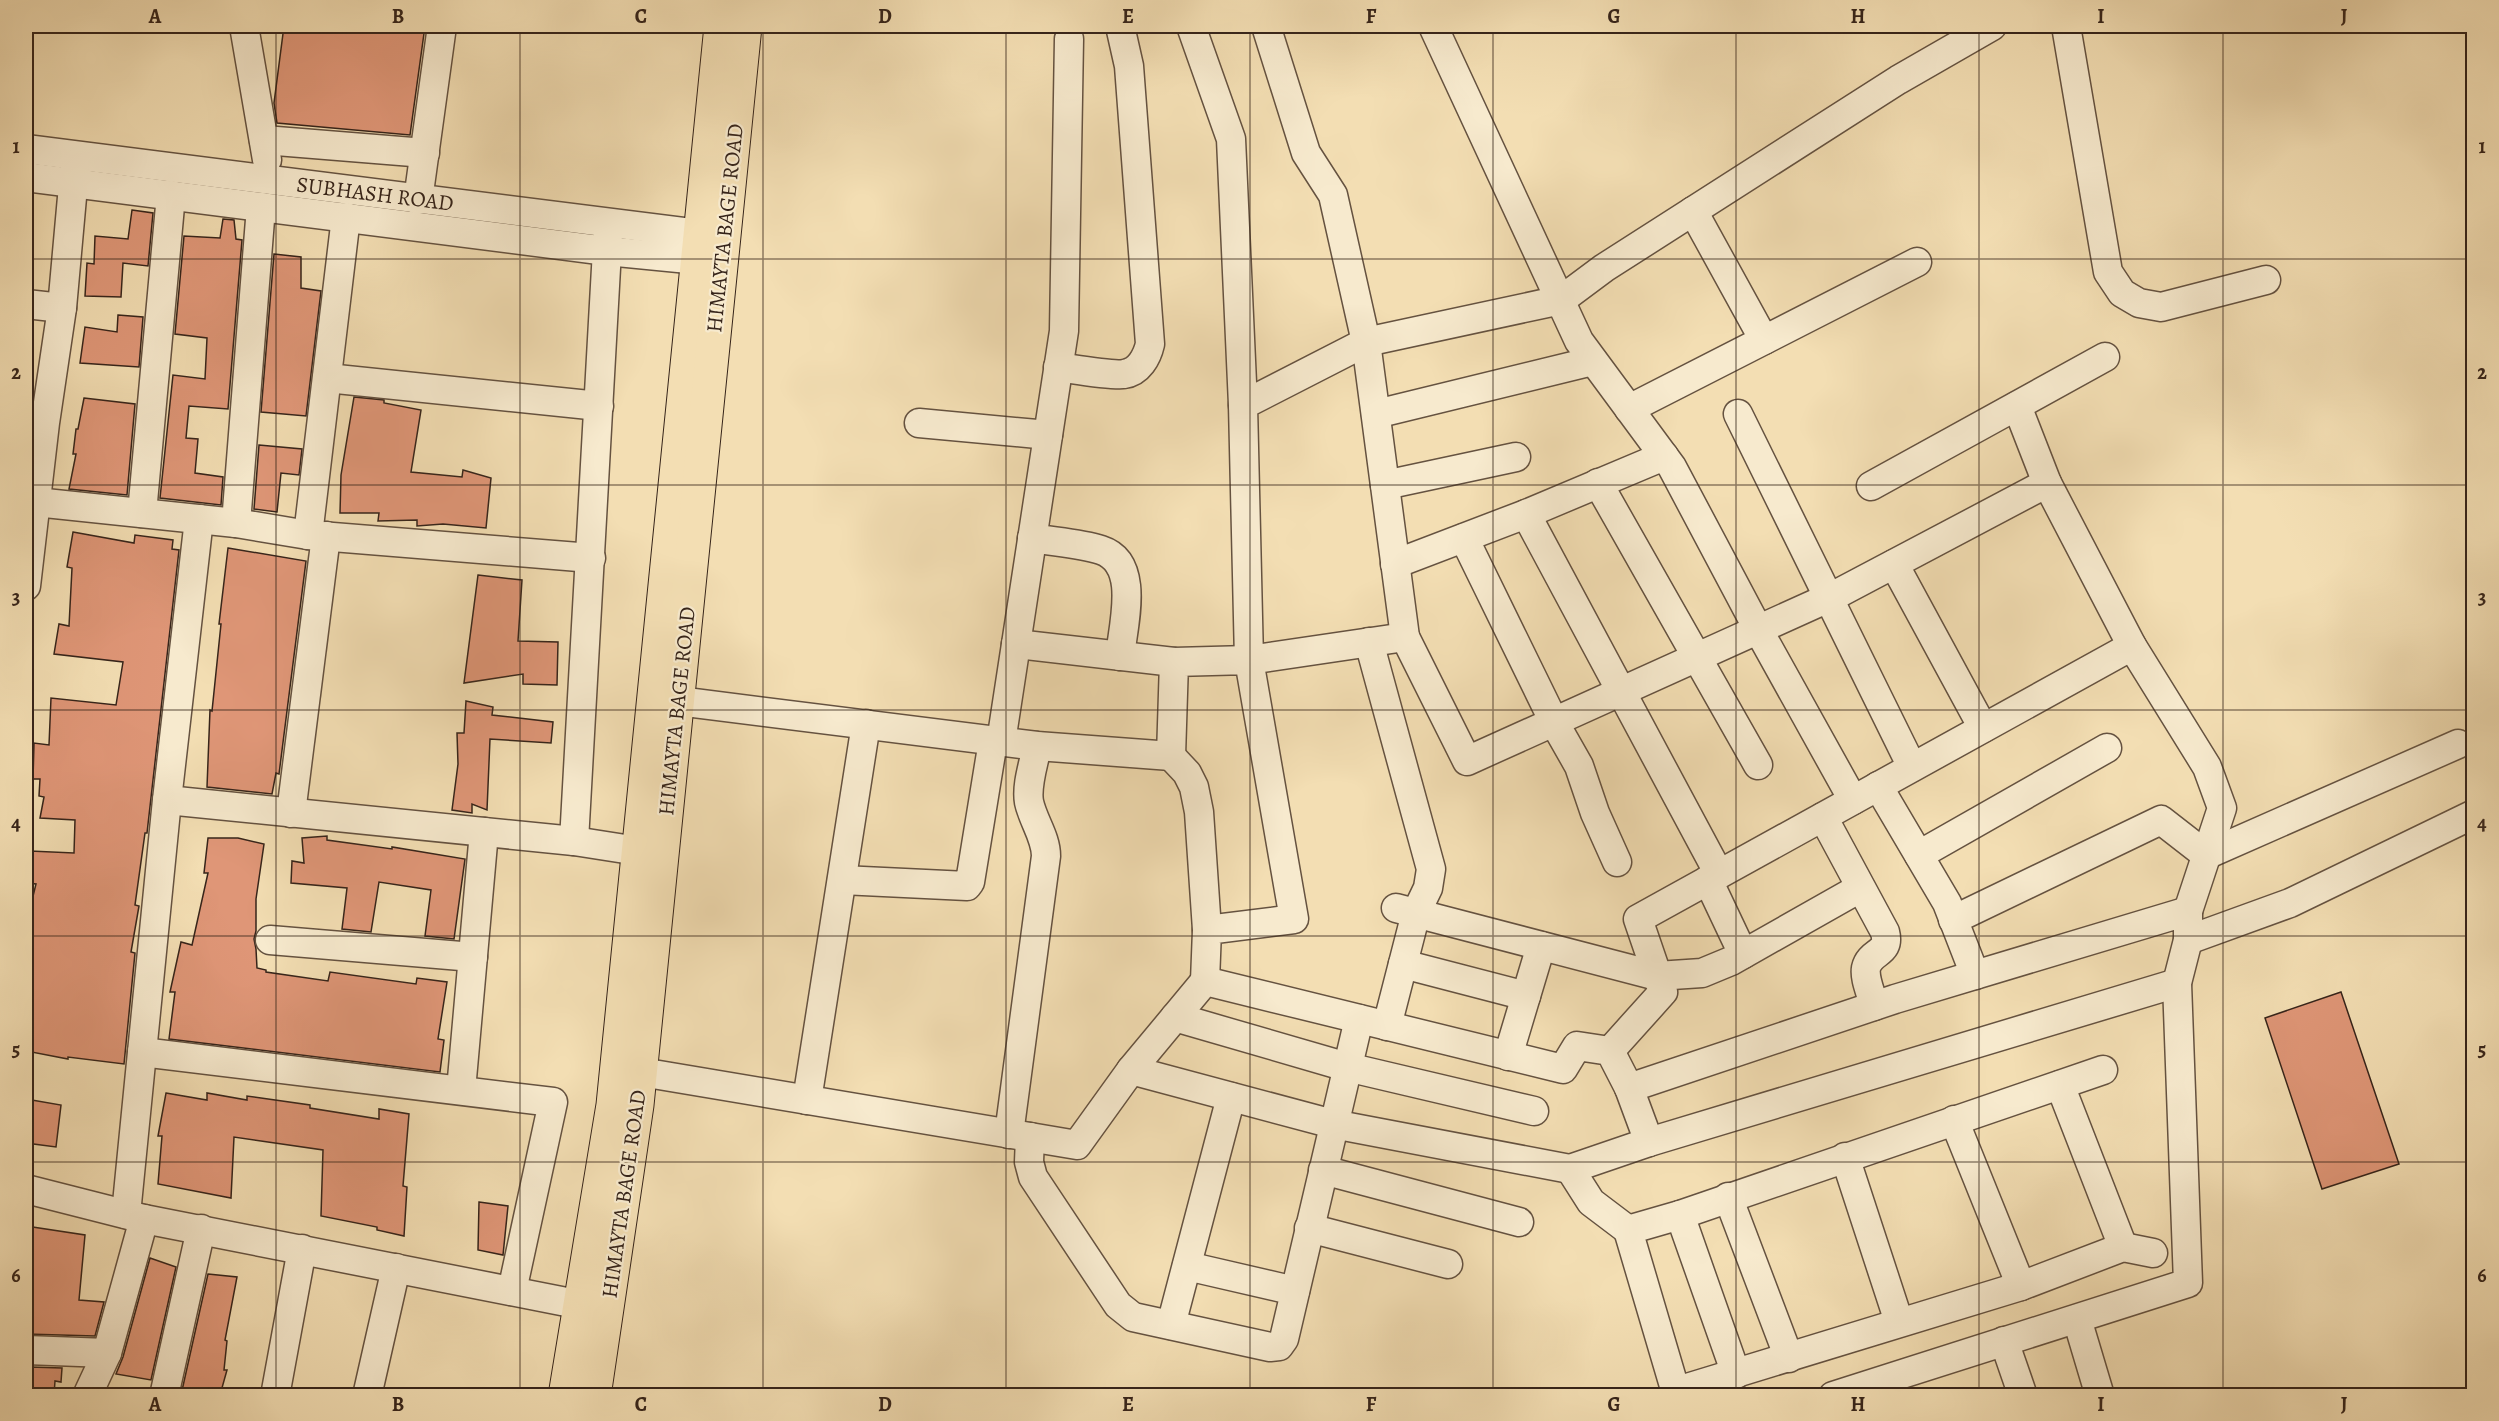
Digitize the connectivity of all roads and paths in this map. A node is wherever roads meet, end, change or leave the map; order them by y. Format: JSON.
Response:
{"nodes":[{"id":1,"x":244,"y":26,"type":"edge"},
{"id":2,"x":442,"y":26,"type":"edge"},
{"id":3,"x":721,"y":26,"type":"edge"},
{"id":4,"x":745,"y":26,"type":"edge"},
{"id":5,"x":1120,"y":26,"type":"edge"},
{"id":6,"x":1191,"y":26,"type":"edge"},
{"id":7,"x":1266,"y":26,"type":"edge"},
{"id":8,"x":1433,"y":26,"type":"edge"},
{"id":9,"x":1992,"y":26,"type":"edge"},
{"id":10,"x":2066,"y":26,"type":"edge"},
{"id":11,"x":1069,"y":39,"type":"dead end"},
{"id":12,"x":264,"y":140,"type":"junction"},
{"id":13,"x":26,"y":149,"type":"edge"},
{"id":14,"x":425,"y":153,"type":"junction"},
{"id":15,"x":75,"y":169,"type":"junction"},
{"id":16,"x":26,"y":177,"type":"edge"},
{"id":17,"x":265,"y":194,"type":"junction"},
{"id":18,"x":171,"y":195,"type":"junction"},
{"id":19,"x":418,"y":200,"type":"junction"},
{"id":20,"x":1694,"y":211,"type":"junction"},
{"id":21,"x":346,"y":217,"type":"junction"},
{"id":22,"x":608,"y":237,"type":"junction"},
{"id":23,"x":711,"y":248,"type":"junction"},
{"id":24,"x":1917,"y":262,"type":"dead end"},
{"id":25,"x":2266,"y":280,"type":"dead end"},
{"id":26,"x":1562,"y":300,"type":"junction"},
{"id":27,"x":26,"y":304,"type":"edge"},
{"id":28,"x":62,"y":308,"type":"junction"},
{"id":29,"x":1764,"y":340,"type":"junction"},
{"id":30,"x":1366,"y":342,"type":"junction"},
{"id":31,"x":2104,"y":357,"type":"dead end"},
{"id":32,"x":1593,"y":361,"type":"junction"},
{"id":33,"x":1058,"y":367,"type":"junction"},
{"id":34,"x":327,"y":378,"type":"junction"},
{"id":35,"x":1243,"y":405,"type":"junction"},
{"id":36,"x":599,"y":406,"type":"junction"},
{"id":37,"x":2017,"y":406,"type":"junction"},
{"id":38,"x":1629,"y":409,"type":"junction"},
{"id":39,"x":1376,"y":414,"type":"junction"},
{"id":40,"x":1738,"y":414,"type":"dead end"},
{"id":41,"x":35,"y":422,"type":"edge"},
{"id":42,"x":919,"y":423,"type":"dead end"},
{"id":43,"x":1048,"y":435,"type":"junction"},
{"id":44,"x":1664,"y":456,"type":"junction"},
{"id":45,"x":1516,"y":457,"type":"dead end"},
{"id":46,"x":1598,"y":483,"type":"junction"},
{"id":47,"x":2047,"y":483,"type":"junction"},
{"id":48,"x":1385,"y":485,"type":"junction"},
{"id":49,"x":1871,"y":486,"type":"dead end"},
{"id":50,"x":30,"y":502,"type":"edge"},
{"id":51,"x":142,"y":513,"type":"junction"},
{"id":52,"x":1526,"y":514,"type":"junction"},
{"id":53,"x":199,"y":519,"type":"junction"},
{"id":54,"x":236,"y":523,"type":"junction"},
{"id":55,"x":317,"y":535,"type":"junction"},
{"id":56,"x":1032,"y":538,"type":"junction"},
{"id":57,"x":1464,"y":538,"type":"junction"},
{"id":58,"x":591,"y":558,"type":"junction"},
{"id":59,"x":1395,"y":564,"type":"junction"},
{"id":60,"x":1894,"y":564,"type":"junction"},
{"id":61,"x":26,"y":586,"type":"edge"},
{"id":62,"x":1828,"y":598,"type":"junction"},
{"id":63,"x":1758,"y":630,"type":"junction"},
{"id":64,"x":1405,"y":636,"type":"junction"},
{"id":65,"x":1369,"y":642,"type":"junction"},
{"id":66,"x":1016,"y":644,"type":"junction"},
{"id":67,"x":2132,"y":646,"type":"junction"},
{"id":68,"x":1120,"y":656,"type":"junction"},
{"id":69,"x":1698,"y":657,"type":"junction"},
{"id":70,"x":1249,"y":660,"type":"junction"},
{"id":71,"x":1174,"y":662,"type":"junction"},
{"id":72,"x":1621,"y":692,"type":"junction"},
{"id":73,"x":678,"y":701,"type":"junction"},
{"id":74,"x":1554,"y":722,"type":"junction"},
{"id":75,"x":866,"y":724,"type":"junction"},
{"id":76,"x":1983,"y":729,"type":"junction"},
{"id":77,"x":997,"y":741,"type":"junction"},
{"id":78,"x":2458,"y":744,"type":"dead end"},
{"id":79,"x":1037,"y":746,"type":"junction"},
{"id":80,"x":2107,"y":748,"type":"dead end"},
{"id":81,"x":1171,"y":756,"type":"junction"},
{"id":82,"x":1758,"y":765,"type":"dead end"},
{"id":83,"x":1912,"y":767,"type":"junction"},
{"id":84,"x":1878,"y":786,"type":"junction"},
{"id":85,"x":167,"y":800,"type":"junction"},
{"id":86,"x":1853,"y":800,"type":"junction"},
{"id":87,"x":291,"y":813,"type":"junction"},
{"id":88,"x":2474,"y":814,"type":"edge"},
{"id":89,"x":1823,"y":817,"type":"junction"},
{"id":90,"x":484,"y":832,"type":"junction"},
{"id":91,"x":574,"y":841,"type":"junction"},
{"id":92,"x":638,"y":851,"type":"junction"},
{"id":93,"x":1919,"y":855,"type":"junction"},
{"id":94,"x":2206,"y":855,"type":"junction"},
{"id":95,"x":1617,"y":861,"type":"dead end"},
{"id":96,"x":1714,"y":877,"type":"junction"},
{"id":97,"x":842,"y":880,"type":"junction"},
{"id":98,"x":1860,"y":888,"type":"junction"},
{"id":99,"x":1406,"y":911,"type":"junction"},
{"id":100,"x":2188,"y":911,"type":"junction"},
{"id":101,"x":1953,"y":920,"type":"junction"},
{"id":102,"x":1207,"y":930,"type":"junction"},
{"id":103,"x":270,"y":940,"type":"dead end"},
{"id":104,"x":2188,"y":940,"type":"junction"},
{"id":105,"x":1541,"y":946,"type":"junction"},
{"id":106,"x":1743,"y":954,"type":"junction"},
{"id":107,"x":473,"y":957,"type":"junction"},
{"id":108,"x":1403,"y":964,"type":"junction"},
{"id":109,"x":1975,"y":975,"type":"junction"},
{"id":110,"x":1658,"y":976,"type":"junction"},
{"id":111,"x":1205,"y":981,"type":"junction"},
{"id":112,"x":2177,"y":983,"type":"junction"},
{"id":113,"x":1526,"y":996,"type":"junction"},
{"id":114,"x":1875,"y":1006,"type":"junction"},
{"id":115,"x":1175,"y":1017,"type":"junction"},
{"id":116,"x":1359,"y":1019,"type":"junction"},
{"id":117,"x":1387,"y":1026,"type":"junction"},
{"id":118,"x":1610,"y":1051,"type":"junction"},
{"id":119,"x":142,"y":1052,"type":"junction"},
{"id":120,"x":1508,"y":1056,"type":"junction"},
{"id":121,"x":1347,"y":1067,"type":"junction"},
{"id":122,"x":1131,"y":1070,"type":"junction"},
{"id":123,"x":2103,"y":1070,"type":"dead end"},
{"id":124,"x":641,"y":1072,"type":"junction"},
{"id":125,"x":2060,"y":1085,"type":"junction"},
{"id":126,"x":1629,"y":1088,"type":"junction"},
{"id":127,"x":461,"y":1090,"type":"junction"},
{"id":128,"x":1231,"y":1097,"type":"junction"},
{"id":129,"x":807,"y":1100,"type":"junction"},
{"id":130,"x":1534,"y":1111,"type":"dead end"},
{"id":131,"x":1954,"y":1120,"type":"junction"},
{"id":132,"x":1333,"y":1124,"type":"junction"},
{"id":133,"x":1019,"y":1136,"type":"junction"},
{"id":134,"x":1649,"y":1142,"type":"junction"},
{"id":135,"x":1845,"y":1157,"type":"junction"},
{"id":136,"x":1570,"y":1169,"type":"junction"},
{"id":137,"x":1323,"y":1170,"type":"junction"},
{"id":138,"x":26,"y":1189,"type":"edge"},
{"id":139,"x":1728,"y":1197,"type":"junction"},
{"id":140,"x":1680,"y":1215,"type":"junction"},
{"id":141,"x":135,"y":1216,"type":"junction"},
{"id":142,"x":1519,"y":1222,"type":"dead end"},
{"id":143,"x":1309,"y":1228,"type":"junction"},
{"id":144,"x":201,"y":1229,"type":"junction"},
{"id":145,"x":1628,"y":1230,"type":"junction"},
{"id":146,"x":2124,"y":1247,"type":"junction"},
{"id":147,"x":302,"y":1249,"type":"junction"},
{"id":148,"x":2153,"y":1253,"type":"dead end"},
{"id":149,"x":1448,"y":1264,"type":"dead end"},
{"id":150,"x":1187,"y":1266,"type":"junction"},
{"id":151,"x":396,"y":1268,"type":"junction"},
{"id":152,"x":2021,"y":1286,"type":"junction"},
{"id":153,"x":512,"y":1291,"type":"junction"},
{"id":154,"x":1295,"y":1291,"type":"junction"},
{"id":155,"x":594,"y":1307,"type":"junction"},
{"id":156,"x":2077,"y":1318,"type":"junction"},
{"id":157,"x":1899,"y":1322,"type":"junction"},
{"id":158,"x":1171,"y":1325,"type":"junction"},
{"id":159,"x":2004,"y":1341,"type":"junction"},
{"id":160,"x":26,"y":1350,"type":"edge"},
{"id":161,"x":107,"y":1353,"type":"junction"},
{"id":162,"x":1789,"y":1358,"type":"junction"},
{"id":163,"x":1736,"y":1374,"type":"junction"},
{"id":164,"x":1863,"y":1391,"type":"edge"},
{"id":165,"x":1675,"y":1394,"type":"edge"},
{"id":166,"x":87,"y":1395,"type":"edge"},
{"id":167,"x":165,"y":1395,"type":"edge"},
{"id":168,"x":275,"y":1395,"type":"edge"},
{"id":169,"x":367,"y":1395,"type":"edge"},
{"id":170,"x":565,"y":1395,"type":"edge"},
{"id":171,"x":594,"y":1395,"type":"edge"},
{"id":172,"x":1833,"y":1395,"type":"edge"},
{"id":173,"x":2023,"y":1395,"type":"edge"},
{"id":174,"x":2100,"y":1395,"type":"edge"}],
"edges":[{"from":1,"to":12,"type":"street"},
{"from":2,"to":14,"type":"street"},
{"from":3,"to":23,"type":"main road"},
{"from":4,"to":23,"type":"main road","name":"HIMAYTA BAGE ROAD"},
{"from":5,"to":33,"type":"street"},
{"from":6,"to":35,"type":"street"},
{"from":7,"to":30,"type":"street"},
{"from":8,"to":26,"type":"street"},
{"from":9,"to":20,"type":"street"},
{"from":10,"to":25,"type":"street"},
{"from":11,"to":33,"type":"street"},
{"from":12,"to":14,"type":"street"},
{"from":12,"to":17,"type":"street"},
{"from":13,"to":15,"type":"street","name":"SUBHASH ROAD"},
{"from":14,"to":19,"type":"street"},
{"from":15,"to":16,"type":"street","name":"SUBHASH ROAD"},
{"from":15,"to":17,"type":"street","name":"SUBHASH ROAD"},
{"from":15,"to":18,"type":"street","name":"SUBHASH ROAD"},
{"from":15,"to":28,"type":"street"},
{"from":17,"to":18,"type":"street","name":"SUBHASH ROAD"},
{"from":17,"to":19,"type":"street","name":"SUBHASH ROAD"},
{"from":17,"to":21,"type":"street","name":"SUBHASH ROAD"},
{"from":17,"to":54,"type":"street"},
{"from":18,"to":51,"type":"street"},
{"from":19,"to":22,"type":"street","name":"SUBHASH ROAD"},
{"from":20,"to":26,"type":"street"},
{"from":20,"to":29,"type":"street"},
{"from":21,"to":22,"type":"street","name":"SUBHASH ROAD"},
{"from":21,"to":34,"type":"street"},
{"from":22,"to":23,"type":"street","name":"SUBHASH ROAD"},
{"from":22,"to":36,"type":"street"},
{"from":23,"to":73,"type":"main road","name":"HIMAYTA BAGE ROAD"},
{"from":23,"to":92,"type":"main road"},
{"from":24,"to":29,"type":"street"},
{"from":26,"to":30,"type":"street"},
{"from":26,"to":32,"type":"street"},
{"from":27,"to":28,"type":"street"},
{"from":28,"to":41,"type":"street"},
{"from":29,"to":38,"type":"street"},
{"from":30,"to":35,"type":"street"},
{"from":30,"to":39,"type":"street"},
{"from":31,"to":37,"type":"street"},
{"from":32,"to":38,"type":"street"},
{"from":32,"to":39,"type":"street"},
{"from":33,"to":43,"type":"street"},
{"from":34,"to":36,"type":"street"},
{"from":34,"to":55,"type":"street"},
{"from":35,"to":70,"type":"street"},
{"from":36,"to":58,"type":"street"},
{"from":37,"to":47,"type":"street"},
{"from":37,"to":49,"type":"street"},
{"from":38,"to":44,"type":"street"},
{"from":39,"to":48,"type":"street"},
{"from":40,"to":62,"type":"street"},
{"from":41,"to":50,"type":"street"},
{"from":42,"to":43,"type":"street"},
{"from":43,"to":56,"type":"street"},
{"from":44,"to":46,"type":"street"},
{"from":44,"to":63,"type":"street"},
{"from":45,"to":48,"type":"street"},
{"from":46,"to":52,"type":"street"},
{"from":46,"to":69,"type":"street"},
{"from":47,"to":60,"type":"street"},
{"from":47,"to":67,"type":"street"},
{"from":48,"to":59,"type":"street"},
{"from":50,"to":51,"type":"street"},
{"from":50,"to":61,"type":"street"},
{"from":51,"to":53,"type":"street"},
{"from":52,"to":57,"type":"street"},
{"from":52,"to":72,"type":"street"},
{"from":53,"to":54,"type":"street"},
{"from":53,"to":85,"type":"street"},
{"from":54,"to":55,"type":"street"},
{"from":55,"to":58,"type":"street"},
{"from":55,"to":87,"type":"street"},
{"from":56,"to":66,"type":"street"},
{"from":56,"to":68,"type":"street"},
{"from":57,"to":59,"type":"street"},
{"from":57,"to":74,"type":"street"},
{"from":58,"to":91,"type":"street"},
{"from":59,"to":64,"type":"street"},
{"from":60,"to":62,"type":"street"},
{"from":60,"to":76,"type":"street"},
{"from":62,"to":63,"type":"street"},
{"from":62,"to":83,"type":"street"},
{"from":63,"to":69,"type":"street"},
{"from":63,"to":86,"type":"street"},
{"from":64,"to":65,"type":"street"},
{"from":64,"to":74,"type":"street"},
{"from":65,"to":70,"type":"street"},
{"from":65,"to":99,"type":"street"},
{"from":66,"to":68,"type":"street"},
{"from":66,"to":77,"type":"street"},
{"from":67,"to":76,"type":"street"},
{"from":67,"to":94,"type":"street"},
{"from":68,"to":71,"type":"street"},
{"from":69,"to":72,"type":"street"},
{"from":69,"to":82,"type":"street"},
{"from":70,"to":71,"type":"street"},
{"from":70,"to":102,"type":"street"},
{"from":71,"to":81,"type":"street"},
{"from":72,"to":74,"type":"street"},
{"from":72,"to":96,"type":"street"},
{"from":73,"to":75,"type":"street"},
{"from":73,"to":124,"type":"main road","name":"HIMAYTA BAGE ROAD"},
{"from":74,"to":95,"type":"street"},
{"from":75,"to":77,"type":"street"},
{"from":75,"to":97,"type":"street"},
{"from":76,"to":83,"type":"street"},
{"from":77,"to":79,"type":"street"},
{"from":77,"to":97,"type":"street"},
{"from":78,"to":94,"type":"street"},
{"from":79,"to":81,"type":"street"},
{"from":79,"to":133,"type":"street"},
{"from":80,"to":93,"type":"street"},
{"from":81,"to":102,"type":"street"},
{"from":83,"to":84,"type":"street"},
{"from":84,"to":86,"type":"street"},
{"from":84,"to":93,"type":"street"},
{"from":85,"to":87,"type":"street"},
{"from":85,"to":119,"type":"street"},
{"from":86,"to":89,"type":"street"},
{"from":87,"to":90,"type":"street"},
{"from":88,"to":104,"type":"street"},
{"from":89,"to":96,"type":"street"},
{"from":89,"to":98,"type":"street"},
{"from":90,"to":91,"type":"street"},
{"from":90,"to":107,"type":"street"},
{"from":91,"to":92,"type":"street"},
{"from":92,"to":155,"type":"main road"},
{"from":93,"to":101,"type":"street"},
{"from":94,"to":100,"type":"street"},
{"from":94,"to":101,"type":"street"},
{"from":96,"to":106,"type":"street"},
{"from":96,"to":110,"type":"street"},
{"from":97,"to":129,"type":"street"},
{"from":98,"to":106,"type":"street"},
{"from":98,"to":114,"type":"street"},
{"from":99,"to":105,"type":"street"},
{"from":99,"to":108,"type":"street"},
{"from":100,"to":104,"type":"street"},
{"from":100,"to":109,"type":"street"},
{"from":101,"to":109,"type":"street"},
{"from":102,"to":111,"type":"street"},
{"from":103,"to":107,"type":"street"},
{"from":104,"to":112,"type":"street"},
{"from":105,"to":110,"type":"street"},
{"from":105,"to":113,"type":"street"},
{"from":106,"to":110,"type":"street"},
{"from":107,"to":127,"type":"street"},
{"from":108,"to":113,"type":"street"},
{"from":108,"to":117,"type":"street"},
{"from":109,"to":114,"type":"street"},
{"from":110,"to":118,"type":"street"},
{"from":111,"to":115,"type":"street"},
{"from":111,"to":116,"type":"street"},
{"from":112,"to":134,"type":"street"},
{"from":112,"to":156,"type":"street"},
{"from":113,"to":120,"type":"street"},
{"from":114,"to":126,"type":"street"},
{"from":115,"to":121,"type":"street"},
{"from":115,"to":122,"type":"street"},
{"from":116,"to":117,"type":"street"},
{"from":116,"to":121,"type":"street"},
{"from":117,"to":120,"type":"street"},
{"from":118,"to":120,"type":"street"},
{"from":118,"to":126,"type":"street"},
{"from":119,"to":127,"type":"street"},
{"from":119,"to":141,"type":"street"},
{"from":121,"to":130,"type":"street"},
{"from":121,"to":132,"type":"street"},
{"from":122,"to":128,"type":"street"},
{"from":122,"to":133,"type":"street"},
{"from":123,"to":125,"type":"street"},
{"from":124,"to":129,"type":"street"},
{"from":124,"to":155,"type":"main road","name":"HIMAYTA BAGE ROAD"},
{"from":125,"to":131,"type":"street"},
{"from":125,"to":146,"type":"street"},
{"from":126,"to":134,"type":"street"},
{"from":127,"to":153,"type":"street"},
{"from":128,"to":132,"type":"street"},
{"from":128,"to":150,"type":"street"},
{"from":129,"to":133,"type":"street"},
{"from":131,"to":135,"type":"street"},
{"from":131,"to":152,"type":"street"},
{"from":132,"to":136,"type":"street"},
{"from":132,"to":137,"type":"street"},
{"from":133,"to":158,"type":"street"},
{"from":134,"to":136,"type":"street"},
{"from":135,"to":139,"type":"street"},
{"from":135,"to":157,"type":"street"},
{"from":136,"to":145,"type":"street"},
{"from":137,"to":142,"type":"street"},
{"from":137,"to":143,"type":"street"},
{"from":138,"to":141,"type":"street"},
{"from":139,"to":140,"type":"street"},
{"from":139,"to":162,"type":"street"},
{"from":140,"to":145,"type":"street"},
{"from":140,"to":163,"type":"street"},
{"from":141,"to":144,"type":"street"},
{"from":141,"to":161,"type":"street"},
{"from":143,"to":149,"type":"street"},
{"from":143,"to":154,"type":"street"},
{"from":144,"to":147,"type":"street"},
{"from":144,"to":167,"type":"street"},
{"from":145,"to":165,"type":"street"},
{"from":146,"to":148,"type":"street"},
{"from":146,"to":152,"type":"street"},
{"from":147,"to":151,"type":"street"},
{"from":147,"to":168,"type":"street"},
{"from":150,"to":154,"type":"street"},
{"from":150,"to":158,"type":"street"},
{"from":151,"to":153,"type":"street"},
{"from":151,"to":169,"type":"street"},
{"from":152,"to":157,"type":"street"},
{"from":153,"to":155,"type":"street"},
{"from":154,"to":158,"type":"street"},
{"from":155,"to":170,"type":"main road"},
{"from":155,"to":171,"type":"main road","name":"HIMAYTA BAGE ROAD"},
{"from":156,"to":159,"type":"street"},
{"from":156,"to":174,"type":"street"},
{"from":157,"to":162,"type":"street"},
{"from":159,"to":164,"type":"street"},
{"from":159,"to":173,"type":"street"},
{"from":160,"to":161,"type":"street"},
{"from":161,"to":166,"type":"street"},
{"from":162,"to":163,"type":"street"},
{"from":163,"to":165,"type":"street"},
{"from":164,"to":172,"type":"street"}]}
